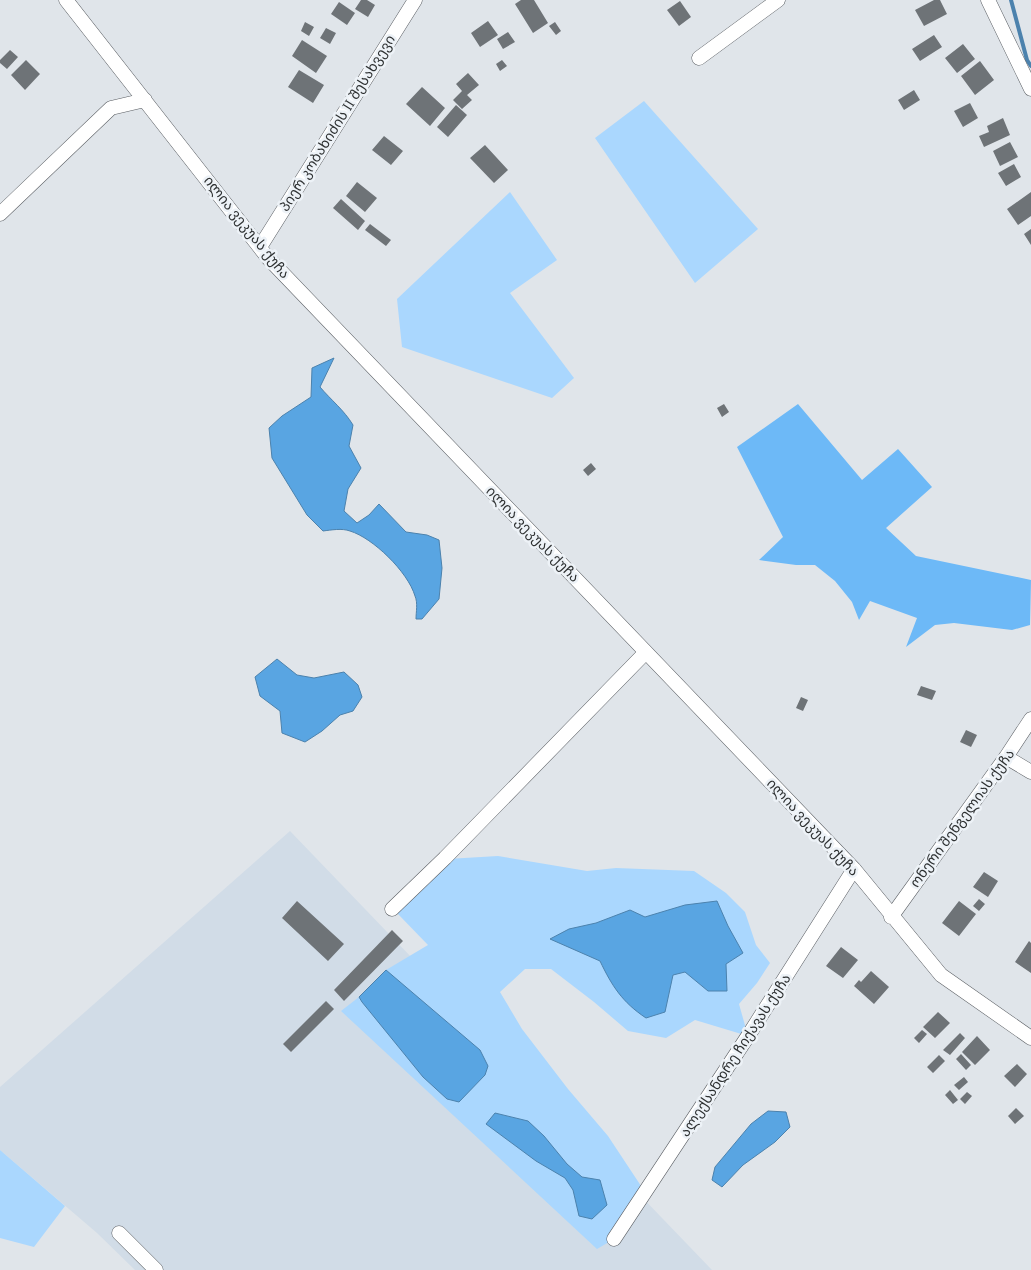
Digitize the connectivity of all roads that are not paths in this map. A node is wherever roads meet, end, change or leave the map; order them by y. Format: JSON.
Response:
{"nodes":[{"id":1,"x":66,"y":0,"type":"edge"},
{"id":2,"x":415,"y":0,"type":"edge"},
{"id":3,"x":778,"y":0,"type":"edge"},
{"id":4,"x":988,"y":0,"type":"edge"},
{"id":5,"x":699,"y":58,"type":"dead end"},
{"id":6,"x":1031,"y":89,"type":"edge"},
{"id":7,"x":145,"y":100,"type":"junction"},
{"id":8,"x":0,"y":214,"type":"edge"},
{"id":9,"x":260,"y":247,"type":"junction"},
{"id":10,"x":646,"y":652,"type":"junction"},
{"id":11,"x":1031,"y":719,"type":"edge"},
{"id":12,"x":1006,"y":757,"type":"junction"},
{"id":13,"x":1031,"y":772,"type":"edge"},
{"id":14,"x":854,"y":869,"type":"junction"},
{"id":15,"x":392,"y":909,"type":"dead end"},
{"id":16,"x":891,"y":916,"type":"junction"},
{"id":17,"x":1031,"y":1038,"type":"edge"},
{"id":18,"x":120,"y":1233,"type":"dead end"},
{"id":19,"x":614,"y":1239,"type":"dead end"},
{"id":20,"x":156,"y":1270,"type":"edge"}],
"edges":[{"from":1,"to":7,"type":"street","name":"ილია ვეკუას ქუჩა"},
{"from":2,"to":9,"type":"street","name":"პიერ კობახიძის II შესახვევი"},
{"from":3,"to":5,"type":"street"},
{"from":4,"to":6,"type":"street"},
{"from":7,"to":8,"type":"street"},
{"from":7,"to":9,"type":"street","name":"ილია ვეკუას ქუჩა"},
{"from":9,"to":10,"type":"street","name":"ილია ვეკუას ქუჩა"},
{"from":10,"to":14,"type":"street","name":"ილია ვეკუას ქუჩა"},
{"from":10,"to":15,"type":"street"},
{"from":11,"to":12,"type":"street","name":"ონერი შენგელიას ქუჩა"},
{"from":12,"to":13,"type":"street"},
{"from":12,"to":16,"type":"street","name":"ონერი შენგელიას ქუჩა"},
{"from":14,"to":16,"type":"street","name":"ილია ვეკუას ქუჩა"},
{"from":14,"to":19,"type":"street","name":"ალექსანდრე ჩიქავას ქუჩა"},
{"from":16,"to":17,"type":"street","name":"ილია ვეკუას ქუჩა"},
{"from":18,"to":20,"type":"street"}]}
